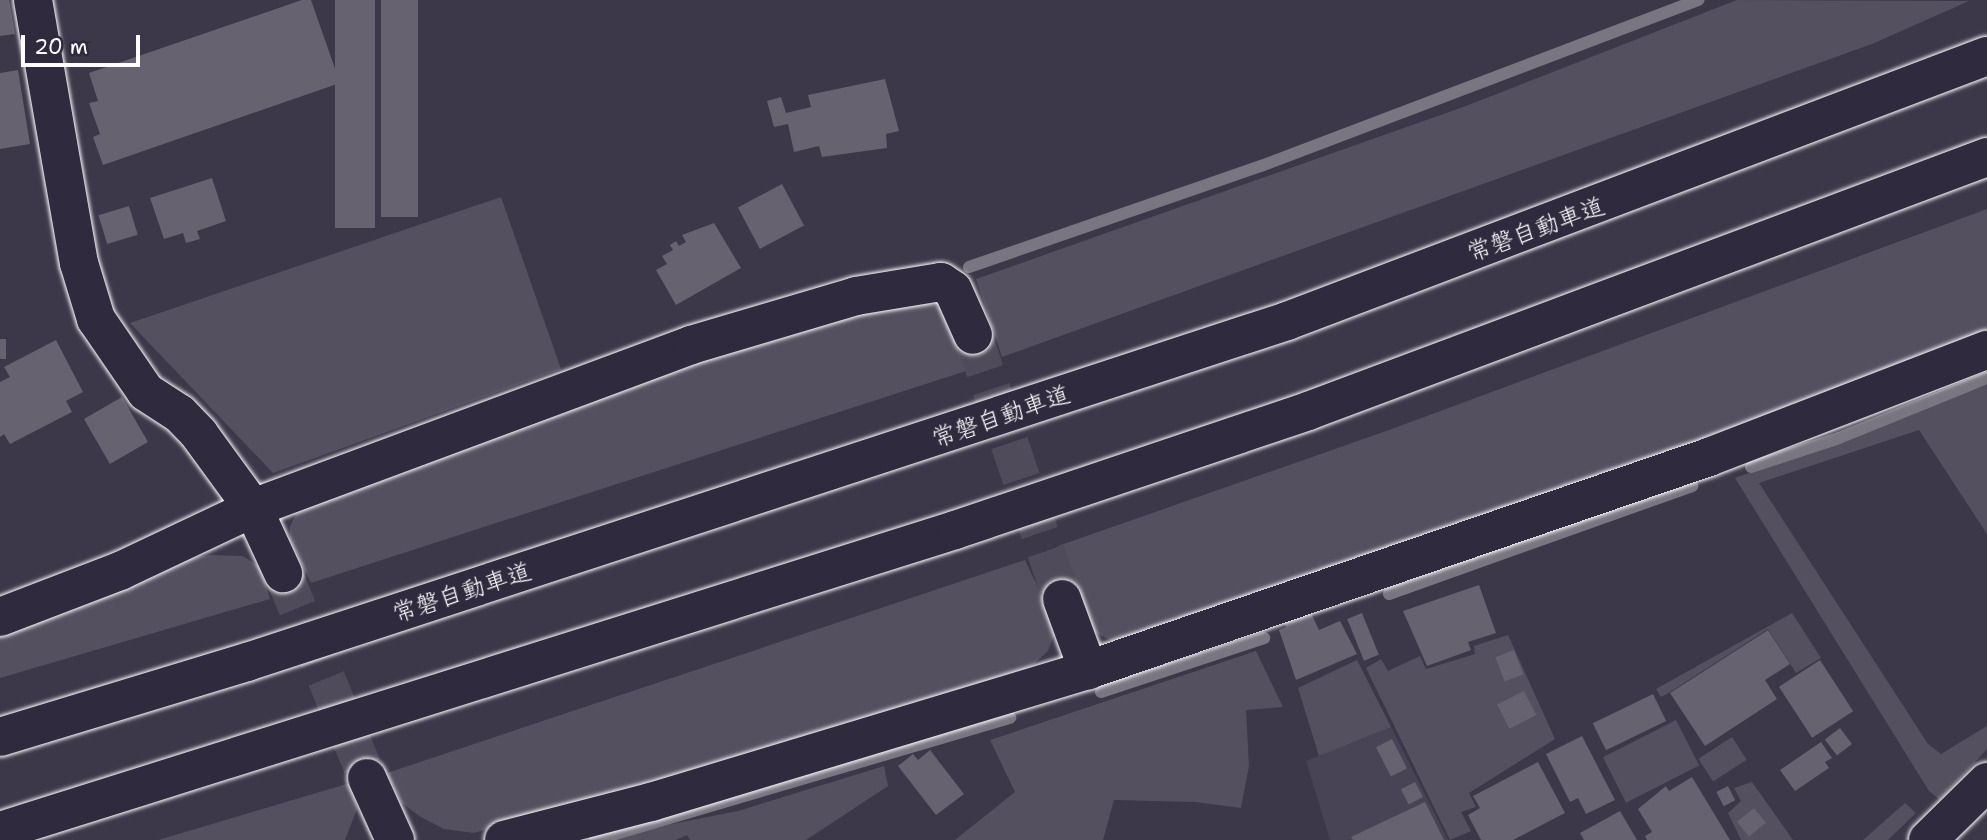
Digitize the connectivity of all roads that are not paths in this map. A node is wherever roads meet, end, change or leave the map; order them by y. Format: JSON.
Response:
{"nodes":[{"id":1,"x":33,"y":0,"type":"edge"},
{"id":2,"x":1978,"y":60,"type":"edge"},
{"id":3,"x":1987,"y":156,"type":"edge"},
{"id":4,"x":973,"y":335,"type":"tunnel mouth"},
{"id":5,"x":1987,"y":351,"type":"edge"},
{"id":6,"x":253,"y":508,"type":"junction"},
{"id":7,"x":283,"y":573,"type":"tunnel mouth"},
{"id":8,"x":1062,"y":599,"type":"tunnel mouth"},
{"id":9,"x":0,"y":617,"type":"edge"},
{"id":10,"x":1088,"y":670,"type":"junction"},
{"id":11,"x":0,"y":737,"type":"edge"},
{"id":12,"x":367,"y":778,"type":"tunnel mouth"},
{"id":13,"x":1987,"y":782,"type":"edge"},
{"id":14,"x":0,"y":831,"type":"edge"},
{"id":15,"x":395,"y":840,"type":"edge"},
{"id":16,"x":504,"y":840,"type":"edge"},
{"id":17,"x":1928,"y":840,"type":"edge"}],
"edges":[{"from":1,"to":6,"type":"main road"},
{"from":2,"to":11,"type":"main road","name":"常磐自動車道"},
{"from":3,"to":14,"type":"main road"},
{"from":4,"to":6,"type":"main road"},
{"from":5,"to":10,"type":"main road"},
{"from":6,"to":7,"type":"main road"},
{"from":6,"to":9,"type":"main road"},
{"from":8,"to":10,"type":"main road"},
{"from":10,"to":16,"type":"main road"},
{"from":12,"to":15,"type":"main road"},
{"from":13,"to":17,"type":"main road"}]}
